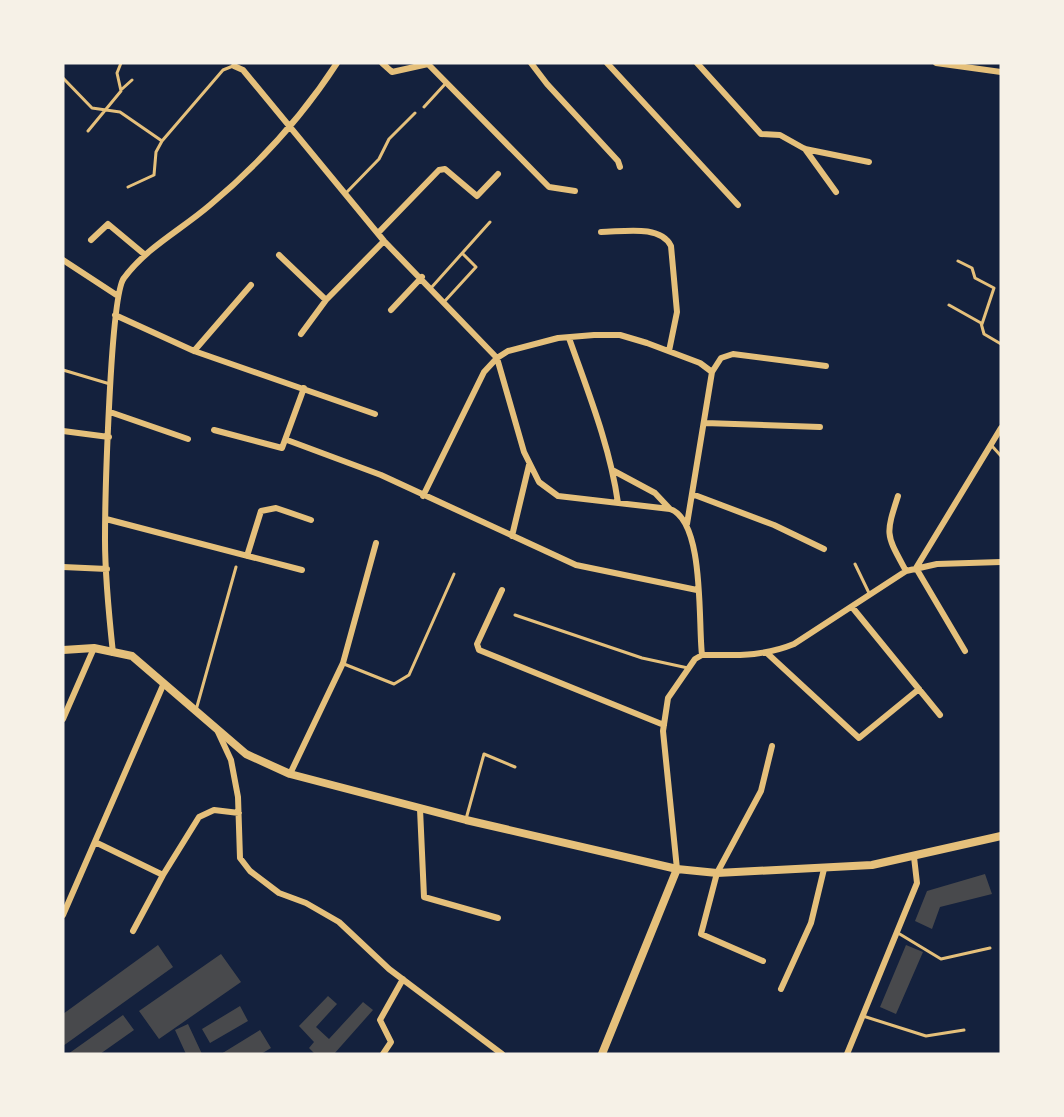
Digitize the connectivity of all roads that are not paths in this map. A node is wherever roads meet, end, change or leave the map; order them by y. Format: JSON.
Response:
{"nodes":[{"id":1,"x":121,"y":63,"type":"edge"},
{"id":2,"x":337,"y":63,"type":"edge"},
{"id":3,"x":382,"y":63,"type":"edge"},
{"id":4,"x":531,"y":63,"type":"edge"},
{"id":5,"x":607,"y":63,"type":"edge"},
{"id":6,"x":936,"y":63,"type":"edge"},
{"id":7,"x":428,"y":64,"type":"edge"},
{"id":8,"x":700,"y":64,"type":"edge"},
{"id":9,"x":237,"y":66,"type":"edge"},
{"id":10,"x":1001,"y":72,"type":"edge"},
{"id":11,"x":63,"y":78,"type":"edge"},
{"id":12,"x":132,"y":80,"type":"dead end"},
{"id":13,"x":446,"y":83,"type":"junction"},
{"id":14,"x":121,"y":89,"type":"junction"},
{"id":15,"x":424,"y":107,"type":"dead end"},
{"id":16,"x":108,"y":110,"type":"junction"},
{"id":17,"x":415,"y":113,"type":"dead end"},
{"id":18,"x":290,"y":127,"type":"junction"},
{"id":19,"x":88,"y":130,"type":"dead end"},
{"id":20,"x":162,"y":141,"type":"junction"},
{"id":21,"x":805,"y":149,"type":"junction"},
{"id":22,"x":869,"y":162,"type":"dead end"},
{"id":23,"x":620,"y":167,"type":"dead end"},
{"id":24,"x":498,"y":174,"type":"dead end"},
{"id":25,"x":128,"y":187,"type":"dead end"},
{"id":26,"x":575,"y":191,"type":"dead end"},
{"id":27,"x":346,"y":192,"type":"junction"},
{"id":28,"x":836,"y":192,"type":"dead end"},
{"id":29,"x":738,"y":205,"type":"dead end"},
{"id":30,"x":490,"y":222,"type":"dead end"},
{"id":31,"x":601,"y":232,"type":"dead end"},
{"id":32,"x":378,"y":233,"type":"junction"},
{"id":33,"x":91,"y":240,"type":"dead end"},
{"id":34,"x":384,"y":242,"type":"junction"},
{"id":35,"x":144,"y":254,"type":"junction"},
{"id":36,"x":463,"y":254,"type":"junction"},
{"id":37,"x":279,"y":255,"type":"dead end"},
{"id":38,"x":63,"y":260,"type":"edge"},
{"id":39,"x":957,"y":261,"type":"dead end"},
{"id":40,"x":422,"y":277,"type":"junction"},
{"id":41,"x":252,"y":285,"type":"dead end"},
{"id":42,"x":431,"y":288,"type":"junction"},
{"id":43,"x":118,"y":296,"type":"junction"},
{"id":44,"x":326,"y":300,"type":"junction"},
{"id":45,"x":444,"y":302,"type":"junction"},
{"id":46,"x":948,"y":304,"type":"dead end"},
{"id":47,"x":391,"y":310,"type":"dead end"},
{"id":48,"x":115,"y":315,"type":"junction"},
{"id":49,"x":982,"y":324,"type":"junction"},
{"id":50,"x":301,"y":333,"type":"dead end"},
{"id":51,"x":569,"y":338,"type":"junction"},
{"id":52,"x":1001,"y":344,"type":"edge"},
{"id":53,"x":194,"y":351,"type":"junction"},
{"id":54,"x":669,"y":351,"type":"junction"},
{"id":55,"x":497,"y":357,"type":"junction"},
{"id":56,"x":826,"y":366,"type":"dead end"},
{"id":57,"x":63,"y":370,"type":"edge"},
{"id":58,"x":712,"y":372,"type":"junction"},
{"id":59,"x":111,"y":384,"type":"junction"},
{"id":60,"x":304,"y":388,"type":"junction"},
{"id":61,"x":110,"y":412,"type":"junction"},
{"id":62,"x":375,"y":414,"type":"dead end"},
{"id":63,"x":705,"y":423,"type":"junction"},
{"id":64,"x":820,"y":427,"type":"dead end"},
{"id":65,"x":1001,"y":428,"type":"edge"},
{"id":66,"x":214,"y":430,"type":"dead end"},
{"id":67,"x":63,"y":431,"type":"edge"},
{"id":68,"x":109,"y":437,"type":"junction"},
{"id":69,"x":188,"y":439,"type":"dead end"},
{"id":70,"x":287,"y":440,"type":"junction"},
{"id":71,"x":990,"y":444,"type":"junction"},
{"id":72,"x":1001,"y":456,"type":"edge"},
{"id":73,"x":530,"y":464,"type":"junction"},
{"id":74,"x":614,"y":471,"type":"junction"},
{"id":75,"x":693,"y":494,"type":"junction"},
{"id":76,"x":423,"y":496,"type":"junction"},
{"id":77,"x":898,"y":496,"type":"dead end"},
{"id":78,"x":618,"y":503,"type":"junction"},
{"id":79,"x":670,"y":509,"type":"junction"},
{"id":80,"x":106,"y":519,"type":"junction"},
{"id":81,"x":311,"y":520,"type":"dead end"},
{"id":82,"x":686,"y":524,"type":"junction"},
{"id":83,"x":512,"y":536,"type":"junction"},
{"id":84,"x":376,"y":543,"type":"dead end"},
{"id":85,"x":824,"y":549,"type":"dead end"},
{"id":86,"x":247,"y":556,"type":"junction"},
{"id":87,"x":1001,"y":562,"type":"edge"},
{"id":88,"x":855,"y":564,"type":"dead end"},
{"id":89,"x":63,"y":567,"type":"edge"},
{"id":90,"x":236,"y":567,"type":"dead end"},
{"id":91,"x":916,"y":568,"type":"junction"},
{"id":92,"x":107,"y":569,"type":"junction"},
{"id":93,"x":302,"y":570,"type":"dead end"},
{"id":94,"x":906,"y":571,"type":"junction"},
{"id":95,"x":454,"y":574,"type":"dead end"},
{"id":96,"x":502,"y":590,"type":"dead end"},
{"id":97,"x":697,"y":590,"type":"junction"},
{"id":98,"x":870,"y":594,"type":"junction"},
{"id":99,"x":852,"y":607,"type":"junction"},
{"id":100,"x":515,"y":615,"type":"dead end"},
{"id":101,"x":94,"y":648,"type":"junction"},
{"id":102,"x":63,"y":650,"type":"edge"},
{"id":103,"x":965,"y":651,"type":"dead end"},
{"id":104,"x":113,"y":653,"type":"junction"},
{"id":105,"x":768,"y":654,"type":"junction"},
{"id":106,"x":702,"y":656,"type":"junction"},
{"id":107,"x":343,"y":663,"type":"junction"},
{"id":108,"x":688,"y":668,"type":"junction"},
{"id":109,"x":164,"y":683,"type":"junction"},
{"id":110,"x":919,"y":689,"type":"junction"},
{"id":111,"x":195,"y":712,"type":"junction"},
{"id":112,"x":940,"y":716,"type":"dead end"},
{"id":113,"x":63,"y":719,"type":"edge"},
{"id":114,"x":664,"y":725,"type":"junction"},
{"id":115,"x":218,"y":732,"type":"junction"},
{"id":116,"x":772,"y":746,"type":"dead end"},
{"id":117,"x":515,"y":767,"type":"dead end"},
{"id":118,"x":290,"y":774,"type":"junction"},
{"id":119,"x":420,"y":809,"type":"junction"},
{"id":120,"x":239,"y":813,"type":"junction"},
{"id":121,"x":465,"y":820,"type":"junction"},
{"id":122,"x":1001,"y":836,"type":"edge"},
{"id":123,"x":95,"y":842,"type":"junction"},
{"id":124,"x":914,"y":857,"type":"junction"},
{"id":125,"x":824,"y":869,"type":"junction"},
{"id":126,"x":677,"y":870,"type":"junction"},
{"id":127,"x":717,"y":873,"type":"junction"},
{"id":128,"x":163,"y":875,"type":"junction"},
{"id":129,"x":63,"y":915,"type":"edge"},
{"id":130,"x":498,"y":918,"type":"dead end"},
{"id":131,"x":133,"y":931,"type":"dead end"},
{"id":132,"x":897,"y":932,"type":"junction"},
{"id":133,"x":990,"y":948,"type":"dead end"},
{"id":134,"x":763,"y":961,"type":"dead end"},
{"id":135,"x":402,"y":979,"type":"junction"},
{"id":136,"x":781,"y":989,"type":"dead end"},
{"id":137,"x":863,"y":1016,"type":"junction"},
{"id":138,"x":964,"y":1030,"type":"dead end"},
{"id":139,"x":383,"y":1054,"type":"edge"},
{"id":140,"x":502,"y":1054,"type":"edge"},
{"id":141,"x":602,"y":1054,"type":"edge"},
{"id":142,"x":848,"y":1054,"type":"edge"}],
"edges":[{"from":1,"to":14,"type":"lane"},
{"from":2,"to":18,"type":"street"},
{"from":3,"to":7,"type":"street"},
{"from":4,"to":23,"type":"street"},
{"from":5,"to":29,"type":"street"},
{"from":6,"to":10,"type":"street"},
{"from":7,"to":13,"type":"street"},
{"from":8,"to":21,"type":"street"},
{"from":9,"to":18,"type":"street"},
{"from":9,"to":20,"type":"lane"},
{"from":11,"to":16,"type":"lane"},
{"from":12,"to":14,"type":"lane"},
{"from":13,"to":15,"type":"lane"},
{"from":13,"to":26,"type":"street"},
{"from":14,"to":16,"type":"lane"},
{"from":16,"to":19,"type":"lane"},
{"from":16,"to":20,"type":"lane"},
{"from":17,"to":27,"type":"lane"},
{"from":18,"to":27,"type":"street"},
{"from":18,"to":35,"type":"street"},
{"from":20,"to":25,"type":"lane"},
{"from":21,"to":22,"type":"street"},
{"from":21,"to":28,"type":"street"},
{"from":24,"to":32,"type":"street"},
{"from":27,"to":32,"type":"street"},
{"from":30,"to":36,"type":"lane"},
{"from":31,"to":54,"type":"street"},
{"from":32,"to":34,"type":"street"},
{"from":33,"to":35,"type":"street"},
{"from":34,"to":40,"type":"street"},
{"from":34,"to":44,"type":"street"},
{"from":35,"to":43,"type":"street"},
{"from":36,"to":42,"type":"lane"},
{"from":36,"to":45,"type":"lane"},
{"from":37,"to":44,"type":"street"},
{"from":38,"to":43,"type":"street"},
{"from":39,"to":49,"type":"lane"},
{"from":40,"to":42,"type":"street"},
{"from":40,"to":47,"type":"street"},
{"from":41,"to":53,"type":"street"},
{"from":42,"to":45,"type":"street"},
{"from":43,"to":48,"type":"street"},
{"from":44,"to":50,"type":"street"},
{"from":45,"to":55,"type":"street"},
{"from":46,"to":49,"type":"lane"},
{"from":48,"to":53,"type":"street"},
{"from":48,"to":59,"type":"street"},
{"from":49,"to":52,"type":"lane"},
{"from":51,"to":54,"type":"street"},
{"from":51,"to":55,"type":"street"},
{"from":51,"to":74,"type":"street"},
{"from":53,"to":60,"type":"street"},
{"from":54,"to":58,"type":"street"},
{"from":55,"to":73,"type":"street"},
{"from":55,"to":76,"type":"street"},
{"from":56,"to":58,"type":"street"},
{"from":57,"to":59,"type":"lane"},
{"from":58,"to":63,"type":"street"},
{"from":59,"to":61,"type":"street"},
{"from":60,"to":62,"type":"street"},
{"from":60,"to":70,"type":"street"},
{"from":61,"to":68,"type":"street"},
{"from":61,"to":69,"type":"street"},
{"from":63,"to":64,"type":"street"},
{"from":63,"to":75,"type":"street"},
{"from":65,"to":71,"type":"street"},
{"from":66,"to":70,"type":"street"},
{"from":67,"to":68,"type":"street"},
{"from":68,"to":80,"type":"street"},
{"from":70,"to":76,"type":"street"},
{"from":71,"to":72,"type":"lane"},
{"from":71,"to":91,"type":"street"},
{"from":73,"to":78,"type":"street"},
{"from":73,"to":83,"type":"street"},
{"from":74,"to":78,"type":"street"},
{"from":74,"to":79,"type":"street"},
{"from":75,"to":82,"type":"street"},
{"from":75,"to":85,"type":"street"},
{"from":76,"to":83,"type":"street"},
{"from":77,"to":94,"type":"street"},
{"from":78,"to":79,"type":"street"},
{"from":79,"to":82,"type":"street"},
{"from":80,"to":86,"type":"street"},
{"from":80,"to":92,"type":"street"},
{"from":81,"to":86,"type":"street"},
{"from":82,"to":97,"type":"street"},
{"from":83,"to":97,"type":"street"},
{"from":84,"to":107,"type":"street"},
{"from":86,"to":93,"type":"street"},
{"from":87,"to":91,"type":"street"},
{"from":88,"to":98,"type":"lane"},
{"from":89,"to":92,"type":"street"},
{"from":90,"to":111,"type":"lane"},
{"from":91,"to":94,"type":"street"},
{"from":91,"to":103,"type":"street"},
{"from":92,"to":104,"type":"street"},
{"from":94,"to":98,"type":"street"},
{"from":95,"to":107,"type":"lane"},
{"from":96,"to":114,"type":"street"},
{"from":97,"to":106,"type":"street"},
{"from":98,"to":99,"type":"street"},
{"from":99,"to":105,"type":"street"},
{"from":99,"to":110,"type":"street"},
{"from":100,"to":108,"type":"lane"},
{"from":101,"to":102,"type":"street"},
{"from":101,"to":104,"type":"street"},
{"from":101,"to":113,"type":"street"},
{"from":104,"to":109,"type":"street"},
{"from":105,"to":106,"type":"street"},
{"from":105,"to":110,"type":"street"},
{"from":106,"to":108,"type":"street"},
{"from":107,"to":118,"type":"street"},
{"from":108,"to":114,"type":"street"},
{"from":109,"to":111,"type":"street"},
{"from":109,"to":123,"type":"street"},
{"from":110,"to":112,"type":"street"},
{"from":111,"to":115,"type":"street"},
{"from":114,"to":126,"type":"street"},
{"from":115,"to":118,"type":"street"},
{"from":115,"to":120,"type":"street"},
{"from":116,"to":127,"type":"street"},
{"from":117,"to":121,"type":"lane"},
{"from":118,"to":119,"type":"street"},
{"from":119,"to":121,"type":"street"},
{"from":119,"to":130,"type":"street"},
{"from":120,"to":128,"type":"street"},
{"from":120,"to":135,"type":"street"},
{"from":121,"to":126,"type":"street"},
{"from":122,"to":124,"type":"street"},
{"from":123,"to":128,"type":"street"},
{"from":123,"to":129,"type":"street"},
{"from":124,"to":125,"type":"street"},
{"from":124,"to":132,"type":"street"},
{"from":125,"to":127,"type":"street"},
{"from":125,"to":136,"type":"street"},
{"from":126,"to":127,"type":"street"},
{"from":126,"to":141,"type":"street"},
{"from":127,"to":134,"type":"street"},
{"from":128,"to":131,"type":"street"},
{"from":132,"to":133,"type":"lane"},
{"from":132,"to":137,"type":"street"},
{"from":135,"to":139,"type":"street"},
{"from":135,"to":140,"type":"street"},
{"from":137,"to":138,"type":"lane"},
{"from":137,"to":142,"type":"street"}]}
